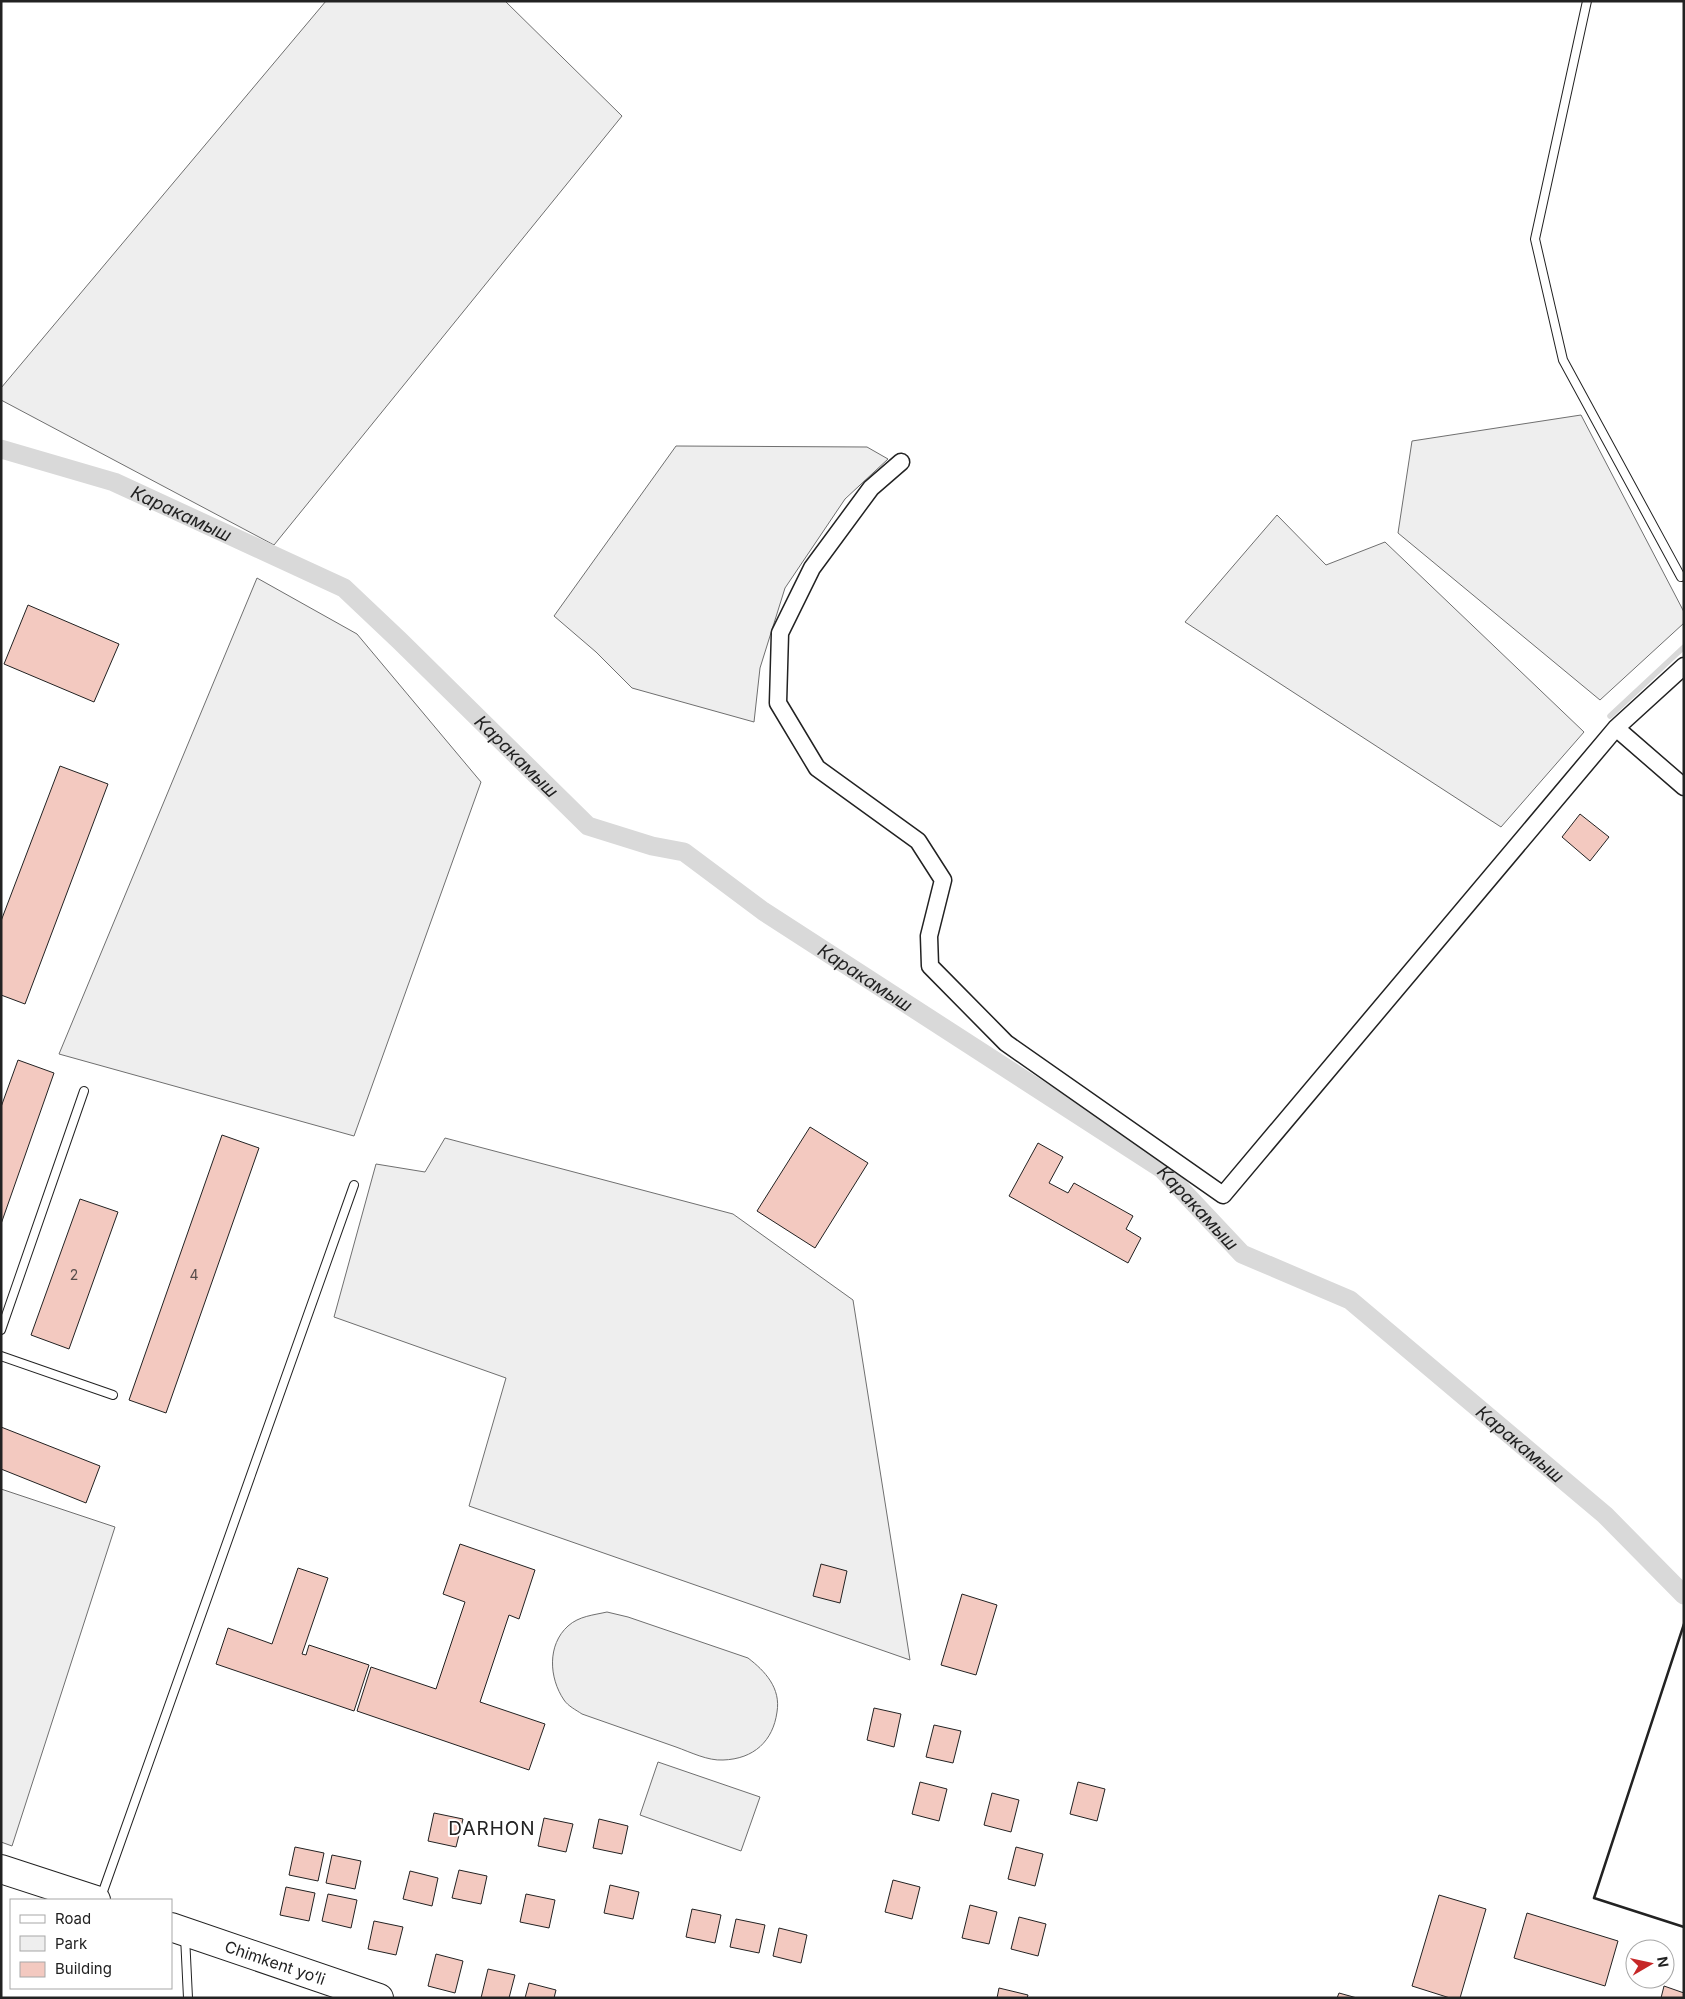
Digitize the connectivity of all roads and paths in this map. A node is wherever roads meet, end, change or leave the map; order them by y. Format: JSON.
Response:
{"nodes":[{"id":1,"x":1586,"y":1,"type":"edge"},
{"id":2,"x":901,"y":462,"type":"dead end"},
{"id":3,"x":1681,"y":577,"type":"dead end"},
{"id":4,"x":1684,"y":666,"type":"edge"},
{"id":5,"x":1616,"y":728,"type":"junction"},
{"id":6,"x":1684,"y":787,"type":"edge"},
{"id":7,"x":84,"y":1091,"type":"dead end"},
{"id":8,"x":354,"y":1185,"type":"dead end"},
{"id":9,"x":1,"y":1330,"type":"edge"},
{"id":10,"x":1,"y":1356,"type":"edge"},
{"id":11,"x":113,"y":1395,"type":"dead end"},
{"id":12,"x":2,"y":1871,"type":"edge"},
{"id":13,"x":95,"y":1899,"type":"edge"},
{"id":14,"x":98,"y":1899,"type":"edge"},
{"id":15,"x":178,"y":1929,"type":"edge"},
{"id":16,"x":188,"y":1998,"type":"edge"},
{"id":17,"x":379,"y":1998,"type":"edge"}],
"edges":[{"from":1,"to":3,"type":"lane"},
{"from":2,"to":5,"type":"street"},
{"from":4,"to":5,"type":"street"},
{"from":5,"to":6,"type":"street"},
{"from":7,"to":9,"type":"lane"},
{"from":8,"to":14,"type":"lane"},
{"from":10,"to":11,"type":"lane"},
{"from":12,"to":13,"type":"highway"},
{"from":15,"to":16,"type":"lane"},
{"from":15,"to":17,"type":"highway","name":"Chimkent yo‘li"}]}
